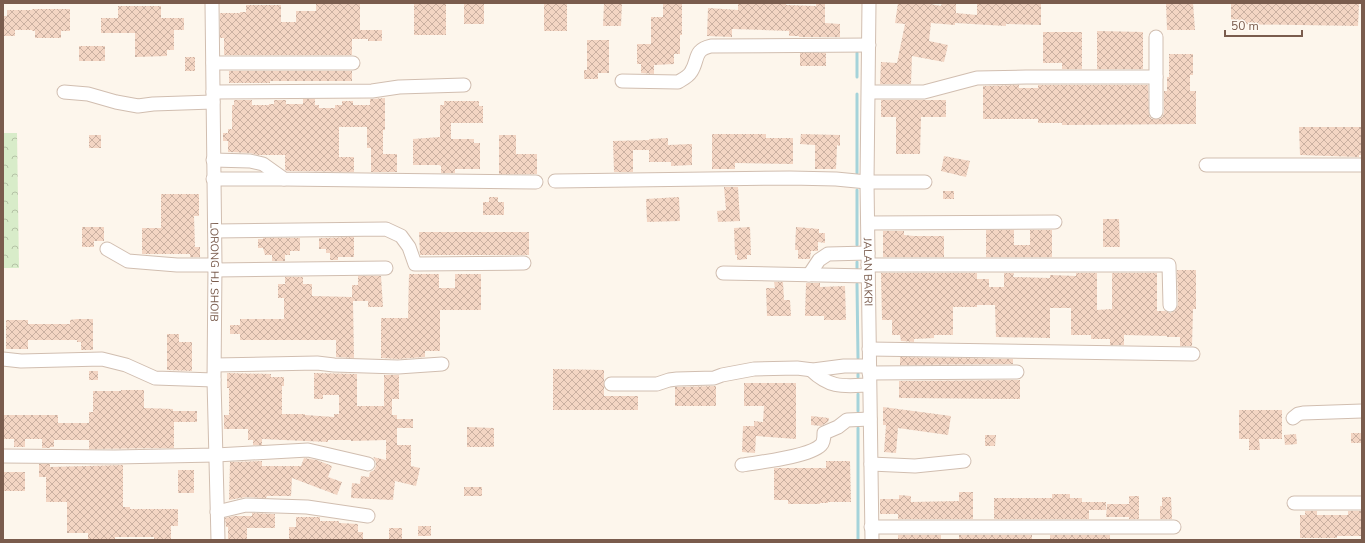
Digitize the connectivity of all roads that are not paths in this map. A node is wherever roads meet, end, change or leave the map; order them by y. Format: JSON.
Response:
{"nodes":[{"id":1,"x":212,"y":3,"type":"edge"},
{"id":2,"x":869,"y":3,"type":"edge"},
{"id":3,"x":1156,"y":37,"type":"dead end"},
{"id":4,"x":869,"y":45,"type":"junction"},
{"id":5,"x":213,"y":63,"type":"junction"},
{"id":6,"x":353,"y":63,"type":"dead end"},
{"id":7,"x":1156,"y":78,"type":"junction"},
{"id":8,"x":622,"y":81,"type":"dead end"},
{"id":9,"x":464,"y":85,"type":"dead end"},
{"id":10,"x":64,"y":92,"type":"dead end"},
{"id":11,"x":869,"y":92,"type":"junction"},
{"id":12,"x":213,"y":97,"type":"junction"},
{"id":13,"x":1156,"y":112,"type":"dead end"},
{"id":14,"x":213,"y":160,"type":"junction"},
{"id":15,"x":1206,"y":165,"type":"dead end"},
{"id":16,"x":1362,"y":165,"type":"edge"},
{"id":17,"x":213,"y":179,"type":"junction"},
{"id":18,"x":284,"y":180,"type":"junction"},
{"id":19,"x":555,"y":181,"type":"dead end"},
{"id":20,"x":536,"y":182,"type":"dead end"},
{"id":21,"x":867,"y":182,"type":"junction"},
{"id":22,"x":925,"y":182,"type":"dead end"},
{"id":23,"x":1055,"y":222,"type":"dead end"},
{"id":24,"x":868,"y":223,"type":"junction"},
{"id":25,"x":214,"y":231,"type":"junction"},
{"id":26,"x":107,"y":249,"type":"dead end"},
{"id":27,"x":524,"y":263,"type":"dead end"},
{"id":28,"x":868,"y":265,"type":"junction"},
{"id":29,"x":215,"y":267,"type":"junction"},
{"id":30,"x":386,"y":268,"type":"dead end"},
{"id":31,"x":723,"y":274,"type":"dead end"},
{"id":32,"x":809,"y":275,"type":"junction"},
{"id":33,"x":1170,"y":305,"type":"dead end"},
{"id":34,"x":869,"y":349,"type":"junction"},
{"id":35,"x":1193,"y":354,"type":"dead end"},
{"id":36,"x":3,"y":359,"type":"edge"},
{"id":37,"x":442,"y":364,"type":"dead end"},
{"id":38,"x":214,"y":365,"type":"junction"},
{"id":39,"x":811,"y":370,"type":"junction"},
{"id":40,"x":1017,"y":372,"type":"dead end"},
{"id":41,"x":869,"y":375,"type":"junction"},
{"id":42,"x":214,"y":380,"type":"junction"},
{"id":43,"x":611,"y":384,"type":"dead end"},
{"id":44,"x":1362,"y":411,"type":"edge"},
{"id":45,"x":1293,"y":418,"type":"dead end"},
{"id":46,"x":870,"y":420,"type":"junction"},
{"id":47,"x":216,"y":455,"type":"junction"},
{"id":48,"x":3,"y":456,"type":"edge"},
{"id":49,"x":964,"y":462,"type":"dead end"},
{"id":50,"x":368,"y":464,"type":"dead end"},
{"id":51,"x":871,"y":464,"type":"junction"},
{"id":52,"x":742,"y":465,"type":"dead end"},
{"id":53,"x":1294,"y":503,"type":"dead end"},
{"id":54,"x":1362,"y":503,"type":"edge"},
{"id":55,"x":217,"y":512,"type":"junction"},
{"id":56,"x":368,"y":516,"type":"dead end"},
{"id":57,"x":1174,"y":527,"type":"dead end"},
{"id":58,"x":872,"y":534,"type":"edge"},
{"id":59,"x":218,"y":540,"type":"edge"}],
"edges":[{"from":1,"to":5,"type":"street","name":"LORONG HJ. SHOIB"},
{"from":2,"to":4,"type":"street","name":"JALAN BAKRI"},
{"from":3,"to":7,"type":"street"},
{"from":4,"to":8,"type":"street"},
{"from":4,"to":11,"type":"street","name":"JALAN BAKRI"},
{"from":5,"to":6,"type":"street"},
{"from":5,"to":12,"type":"street","name":"LORONG HJ. SHOIB"},
{"from":7,"to":11,"type":"street"},
{"from":7,"to":13,"type":"street"},
{"from":9,"to":12,"type":"street"},
{"from":10,"to":12,"type":"street"},
{"from":11,"to":21,"type":"street","name":"JALAN BAKRI"},
{"from":12,"to":14,"type":"street","name":"LORONG HJ. SHOIB"},
{"from":14,"to":17,"type":"street","name":"LORONG HJ. SHOIB"},
{"from":14,"to":18,"type":"street"},
{"from":15,"to":16,"type":"street"},
{"from":17,"to":18,"type":"street"},
{"from":17,"to":25,"type":"street","name":"LORONG HJ. SHOIB"},
{"from":18,"to":20,"type":"street"},
{"from":19,"to":21,"type":"street"},
{"from":21,"to":22,"type":"street"},
{"from":21,"to":24,"type":"street","name":"JALAN BAKRI"},
{"from":23,"to":24,"type":"street"},
{"from":24,"to":28,"type":"street","name":"JALAN BAKRI"},
{"from":25,"to":27,"type":"street"},
{"from":25,"to":29,"type":"street","name":"LORONG HJ. SHOIB"},
{"from":26,"to":29,"type":"street"},
{"from":28,"to":32,"type":"street"},
{"from":28,"to":32,"type":"street"},
{"from":28,"to":33,"type":"street"},
{"from":28,"to":34,"type":"street","name":"JALAN BAKRI"},
{"from":29,"to":30,"type":"street"},
{"from":29,"to":38,"type":"street","name":"LORONG HJ. SHOIB"},
{"from":31,"to":32,"type":"street"},
{"from":34,"to":35,"type":"street"},
{"from":34,"to":41,"type":"street","name":"JALAN BAKRI"},
{"from":36,"to":42,"type":"street"},
{"from":37,"to":38,"type":"street"},
{"from":38,"to":42,"type":"street","name":"LORONG HJ. SHOIB"},
{"from":39,"to":41,"type":"street"},
{"from":39,"to":41,"type":"street"},
{"from":39,"to":43,"type":"street"},
{"from":40,"to":41,"type":"street"},
{"from":41,"to":46,"type":"street","name":"JALAN BAKRI"},
{"from":42,"to":47,"type":"street","name":"LORONG HJ. SHOIB"},
{"from":44,"to":45,"type":"street"},
{"from":46,"to":51,"type":"street","name":"JALAN BAKRI"},
{"from":46,"to":52,"type":"street"},
{"from":47,"to":48,"type":"street"},
{"from":47,"to":50,"type":"street"},
{"from":47,"to":55,"type":"street","name":"LORONG HJ. SHOIB"},
{"from":49,"to":51,"type":"street"},
{"from":51,"to":58,"type":"street","name":"JALAN BAKRI"},
{"from":53,"to":54,"type":"street"},
{"from":55,"to":56,"type":"street"},
{"from":55,"to":59,"type":"street","name":"LORONG HJ. SHOIB"},
{"from":57,"to":58,"type":"street"}]}
